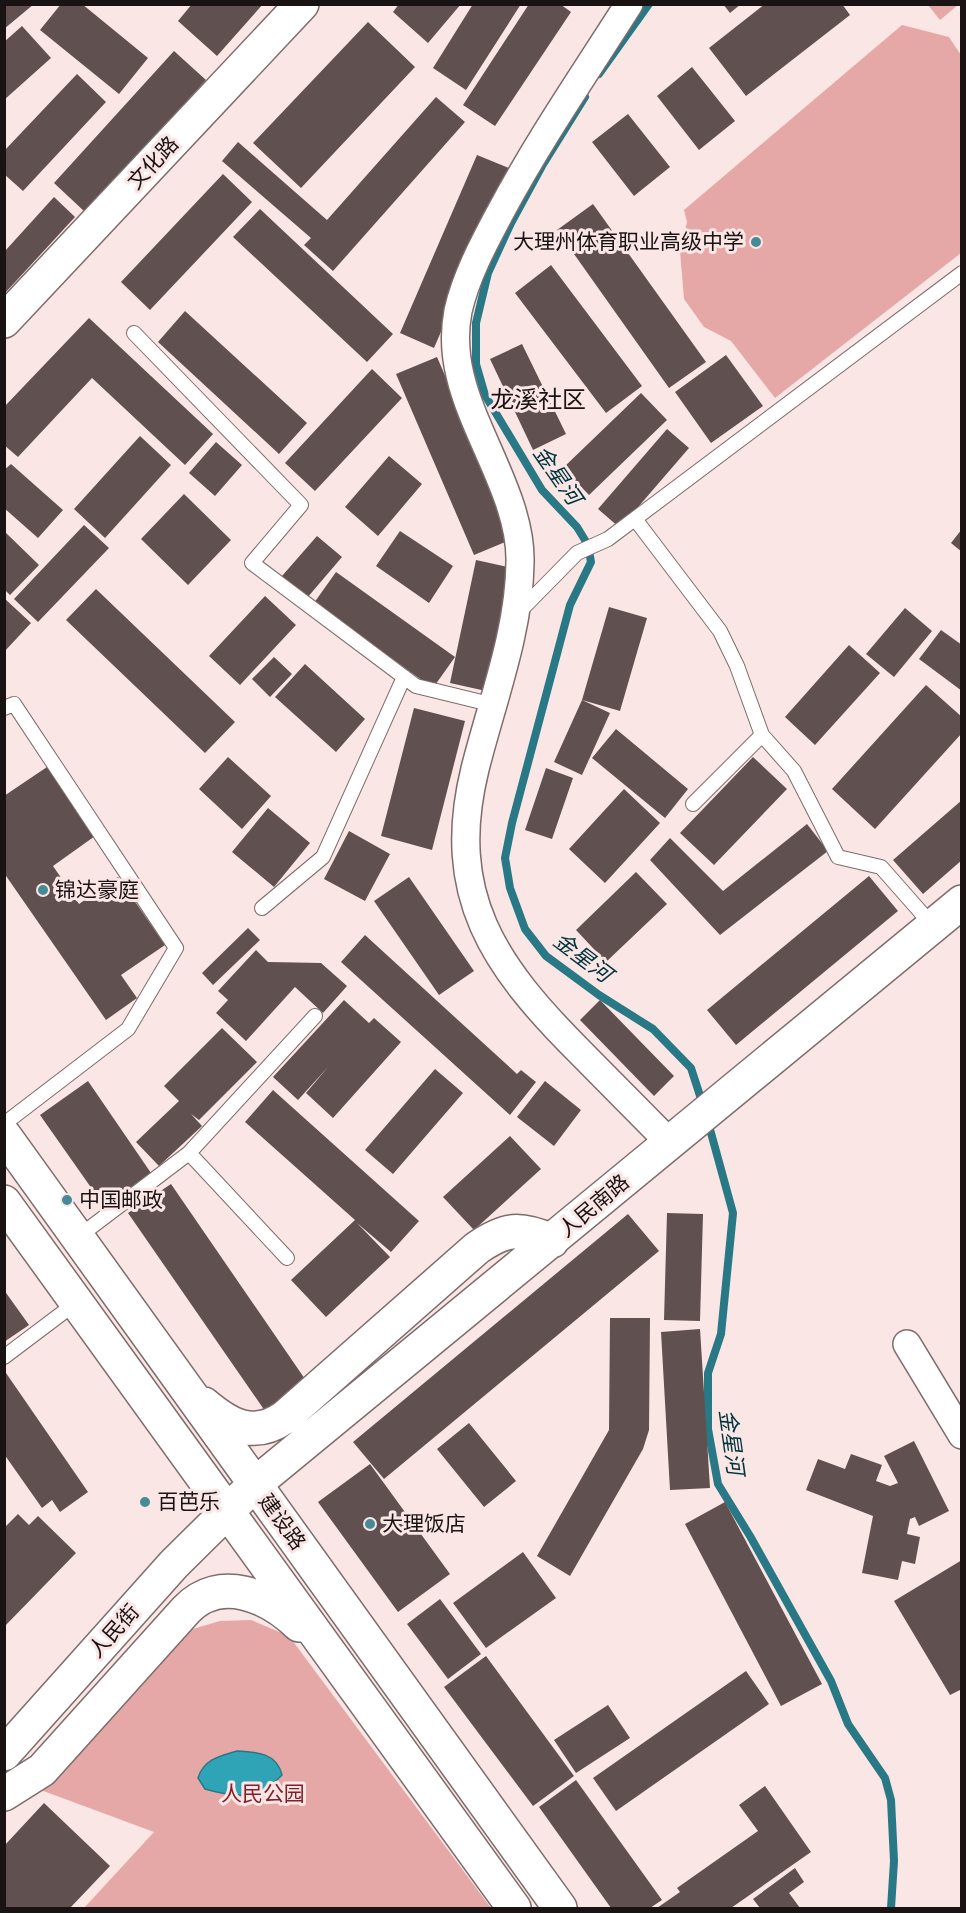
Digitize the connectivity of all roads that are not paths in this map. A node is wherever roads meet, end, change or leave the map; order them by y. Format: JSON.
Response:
{"nodes":[{"id":1,"x":302,"y":4,"type":"edge"},
{"id":2,"x":629,"y":4,"type":"edge"},
{"id":3,"x":962,"y":273,"type":"edge"},
{"id":4,"x":4,"y":321,"type":"edge"},
{"id":5,"x":134,"y":333,"type":"dead end"},
{"id":6,"x":635,"y":519,"type":"junction"},
{"id":7,"x":513,"y":618,"type":"junction"},
{"id":8,"x":404,"y":676,"type":"junction"},
{"id":9,"x":494,"y":705,"type":"junction"},
{"id":10,"x":4,"y":708,"type":"edge"},
{"id":11,"x":762,"y":735,"type":"junction"},
{"id":12,"x":693,"y":804,"type":"dead end"},
{"id":13,"x":962,"y":902,"type":"edge"},
{"id":14,"x":262,"y":908,"type":"dead end"},
{"id":15,"x":933,"y":926,"type":"junction"},
{"id":16,"x":315,"y":1016,"type":"dead end"},
{"id":17,"x":4,"y":1124,"type":"edge"},
{"id":18,"x":682,"y":1134,"type":"junction"},
{"id":19,"x":4,"y":1136,"type":"edge"},
{"id":20,"x":189,"y":1154,"type":"junction"},
{"id":21,"x":4,"y":1202,"type":"edge"},
{"id":22,"x":78,"y":1237,"type":"junction"},
{"id":23,"x":552,"y":1241,"type":"junction"},
{"id":24,"x":288,"y":1258,"type":"dead end"},
{"id":25,"x":77,"y":1302,"type":"junction"},
{"id":26,"x":906,"y":1344,"type":"dead end"},
{"id":27,"x":4,"y":1357,"type":"edge"},
{"id":28,"x":186,"y":1389,"type":"junction"},
{"id":29,"x":962,"y":1435,"type":"edge"},
{"id":30,"x":255,"y":1484,"type":"junction"},
{"id":31,"x":227,"y":1510,"type":"junction"},
{"id":32,"x":332,"y":1656,"type":"junction"},
{"id":33,"x":4,"y":1754,"type":"edge"},
{"id":34,"x":4,"y":1794,"type":"edge"},
{"id":35,"x":514,"y":1908,"type":"edge"},
{"id":36,"x":560,"y":1908,"type":"edge"}],
"edges":[{"from":1,"to":4,"type":"main road","name":"文化路"},
{"from":2,"to":7,"type":"street"},
{"from":3,"to":6,"type":"lane"},
{"from":5,"to":8,"type":"lane"},
{"from":6,"to":7,"type":"lane"},
{"from":6,"to":11,"type":"lane"},
{"from":7,"to":9,"type":"street"},
{"from":8,"to":9,"type":"lane"},
{"from":8,"to":14,"type":"lane"},
{"from":9,"to":18,"type":"street"},
{"from":10,"to":17,"type":"lane"},
{"from":11,"to":12,"type":"lane"},
{"from":11,"to":15,"type":"lane"},
{"from":13,"to":15,"type":"main road","name":"人民南路"},
{"from":15,"to":18,"type":"main road","name":"人民南路"},
{"from":16,"to":20,"type":"lane"},
{"from":18,"to":23,"type":"main road","name":"人民南路"},
{"from":19,"to":22,"type":"main road","name":"建设路"},
{"from":20,"to":22,"type":"lane"},
{"from":20,"to":24,"type":"lane"},
{"from":21,"to":25,"type":"main road","name":"建设路"},
{"from":22,"to":28,"type":"main road","name":"建设路"},
{"from":23,"to":28,"type":"main road"},
{"from":23,"to":30,"type":"main road","name":"人民南路"},
{"from":25,"to":27,"type":"lane"},
{"from":25,"to":31,"type":"main road","name":"建设路"},
{"from":26,"to":29,"type":"street"},
{"from":28,"to":30,"type":"main road","name":"建设路"},
{"from":30,"to":31,"type":"main road","name":"人民南路"},
{"from":30,"to":36,"type":"main road","name":"建设路"},
{"from":31,"to":32,"type":"main road","name":"建设路"},
{"from":31,"to":33,"type":"main road","name":"人民街"},
{"from":32,"to":34,"type":"main road"},
{"from":32,"to":35,"type":"main road","name":"建设路"}]}
